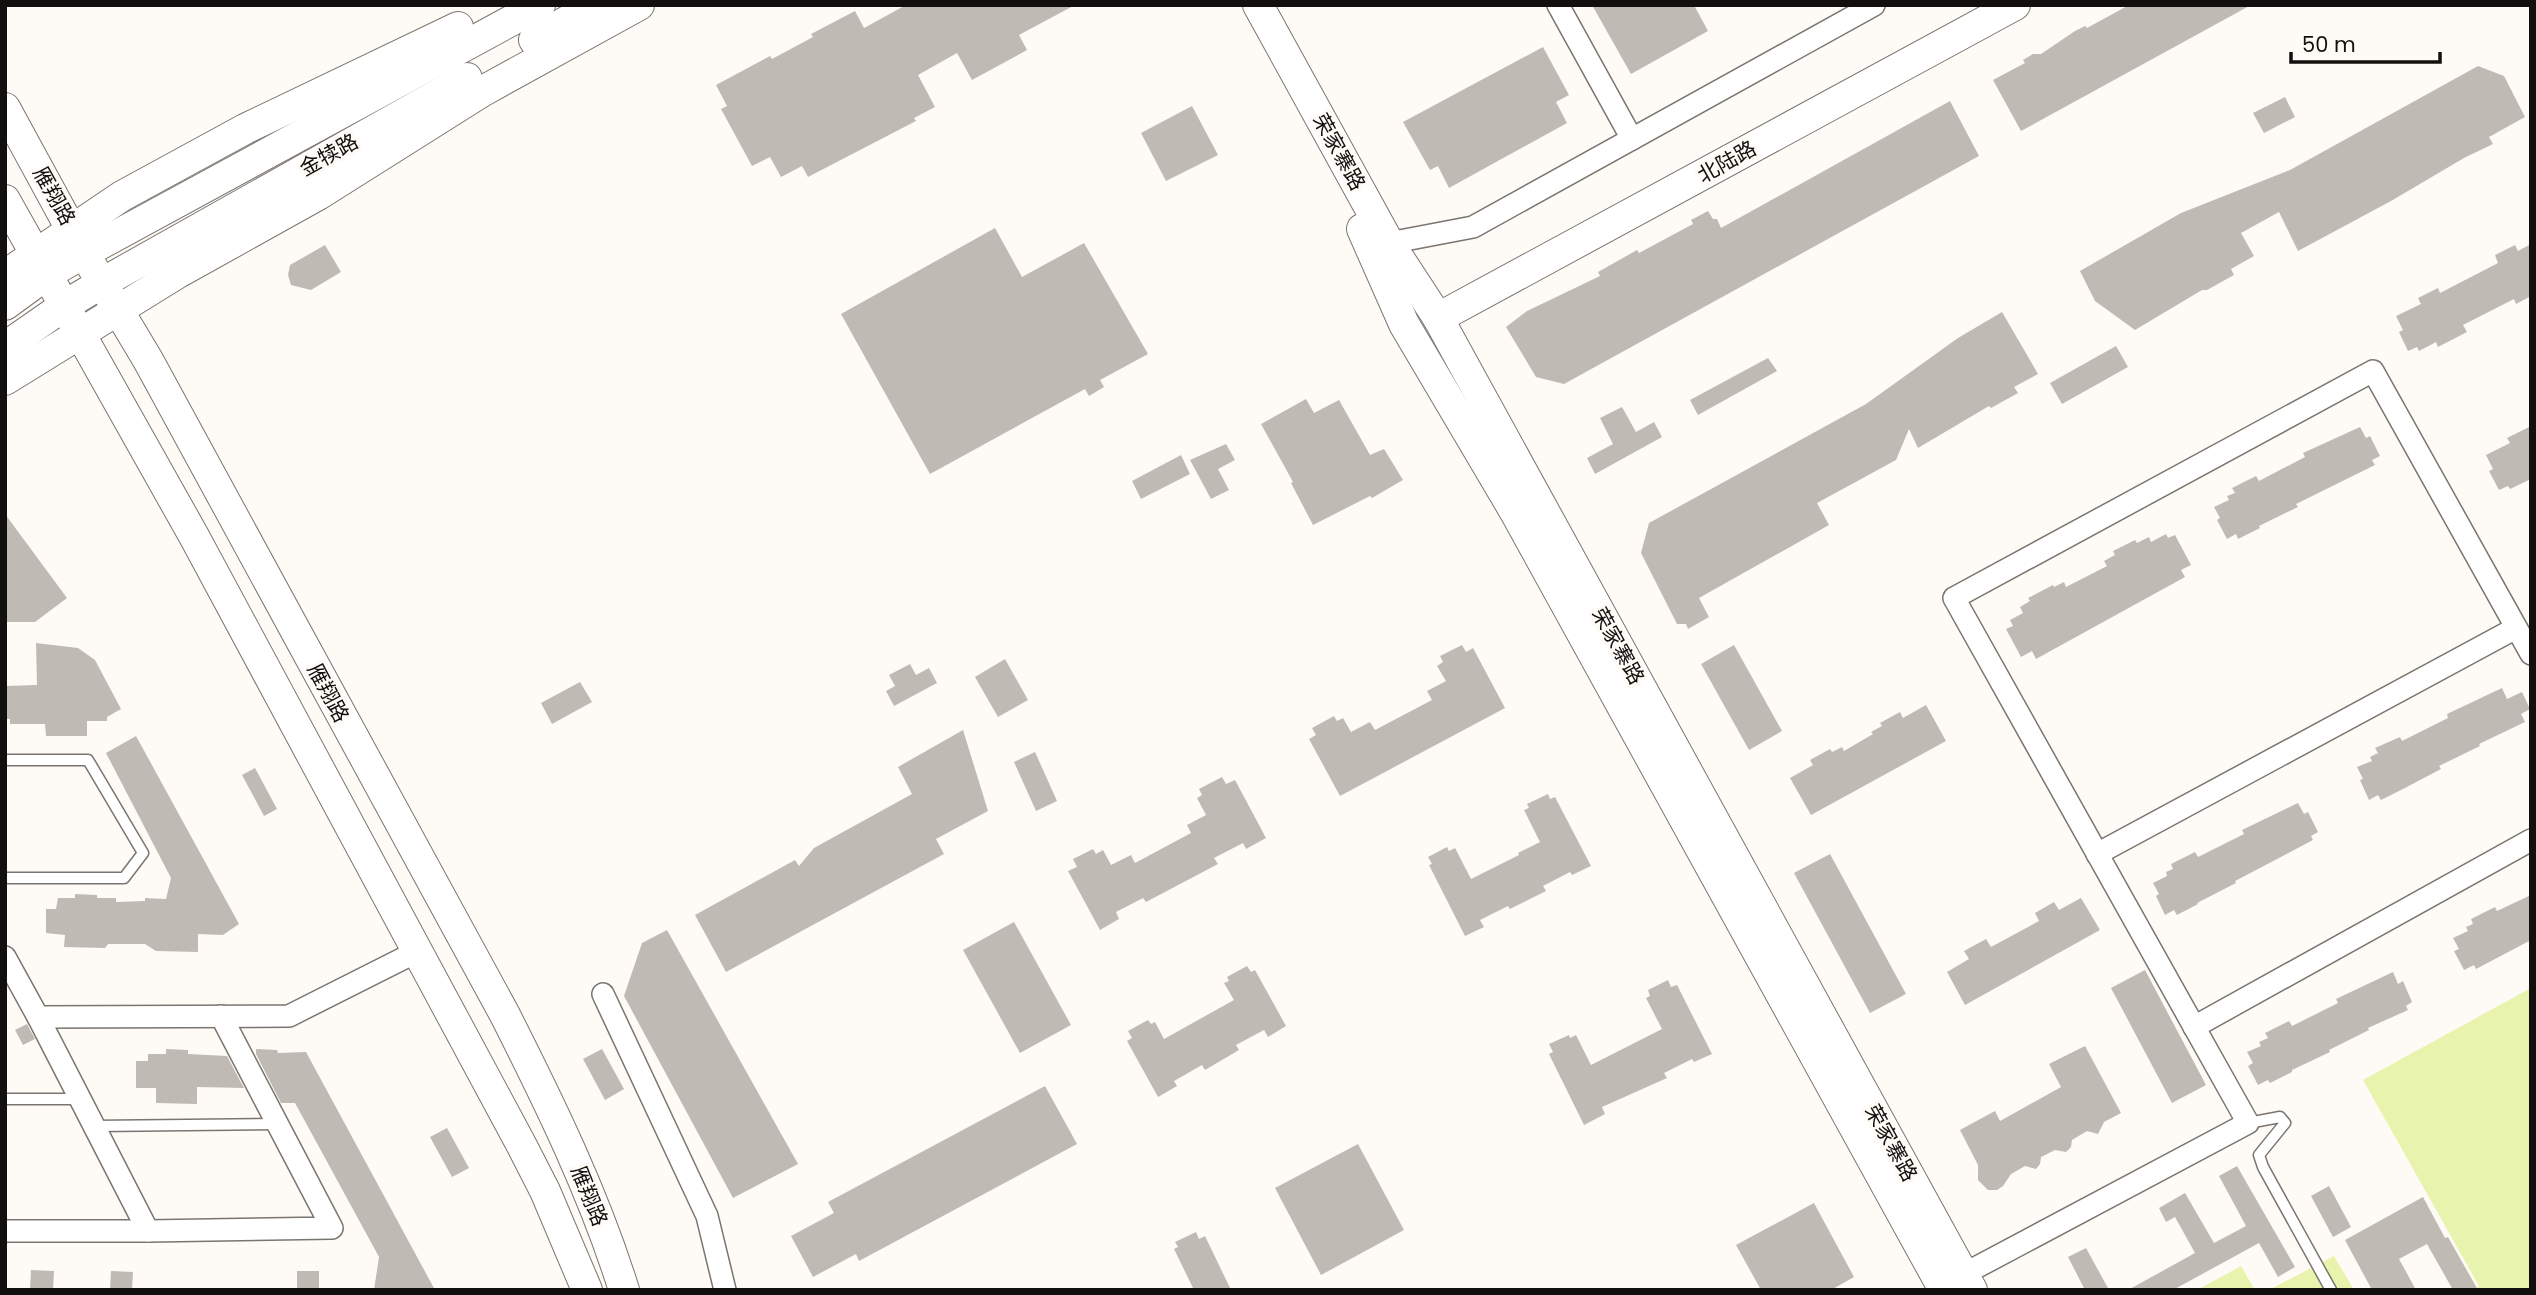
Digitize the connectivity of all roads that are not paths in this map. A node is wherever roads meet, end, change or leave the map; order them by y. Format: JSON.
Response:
{"nodes":[{"id":1,"x":498,"y":5,"type":"edge"},
{"id":2,"x":540,"y":5,"type":"edge"},
{"id":3,"x":595,"y":5,"type":"edge"},
{"id":4,"x":639,"y":5,"type":"edge"},
{"id":5,"x":1238,"y":5,"type":"edge"},
{"id":6,"x":1258,"y":5,"type":"edge"},
{"id":7,"x":1558,"y":5,"type":"edge"},
{"id":8,"x":1874,"y":5,"type":"edge"},
{"id":9,"x":2015,"y":5,"type":"edge"},
{"id":10,"x":5,"y":108,"type":"edge"},
{"id":11,"x":1632,"y":139,"type":"junction"},
{"id":12,"x":5,"y":200,"type":"edge"},
{"id":13,"x":78,"y":241,"type":"junction"},
{"id":14,"x":1389,"y":243,"type":"junction"},
{"id":15,"x":41,"y":265,"type":"junction"},
{"id":16,"x":5,"y":275,"type":"edge"},
{"id":17,"x":102,"y":283,"type":"junction"},
{"id":18,"x":5,"y":305,"type":"edge"},
{"id":19,"x":64,"y":306,"type":"junction"},
{"id":20,"x":118,"y":310,"type":"junction"},
{"id":21,"x":1438,"y":318,"type":"junction"},
{"id":22,"x":80,"y":334,"type":"junction"},
{"id":23,"x":5,"y":347,"type":"edge"},
{"id":24,"x":5,"y":380,"type":"edge"},
{"id":25,"x":2516,"y":628,"type":"junction"},
{"id":26,"x":2531,"y":653,"type":"edge"},
{"id":27,"x":5,"y":760,"type":"edge"},
{"id":28,"x":2531,"y":840,"type":"edge"},
{"id":29,"x":2097,"y":854,"type":"junction"},
{"id":30,"x":5,"y":878,"type":"edge"},
{"id":31,"x":416,"y":952,"type":"junction"},
{"id":32,"x":5,"y":957,"type":"edge"},
{"id":33,"x":603,"y":994,"type":"dead end"},
{"id":34,"x":221,"y":1016,"type":"junction"},
{"id":35,"x":38,"y":1017,"type":"junction"},
{"id":36,"x":2194,"y":1027,"type":"junction"},
{"id":37,"x":5,"y":1098,"type":"edge"},
{"id":38,"x":81,"y":1099,"type":"junction"},
{"id":39,"x":2248,"y":1123,"type":"junction"},
{"id":40,"x":278,"y":1124,"type":"junction"},
{"id":41,"x":95,"y":1126,"type":"junction"},
{"id":42,"x":5,"y":1231,"type":"edge"},
{"id":43,"x":148,"y":1231,"type":"junction"},
{"id":44,"x":1960,"y":1285,"type":"edge"},
{"id":45,"x":587,"y":1290,"type":"edge"},
{"id":46,"x":624,"y":1290,"type":"edge"},
{"id":47,"x":725,"y":1290,"type":"edge"},
{"id":48,"x":2331,"y":1290,"type":"edge"}],
"edges":[{"from":1,"to":13,"type":"street"},
{"from":2,"to":13,"type":"street","name":"金犊路"},
{"from":3,"to":17,"type":"street","name":"金犊路"},
{"from":4,"to":20,"type":"street"},
{"from":5,"to":44,"type":"street","name":"荣家寨路"},
{"from":6,"to":14,"type":"street","name":"荣家寨路"},
{"from":7,"to":11,"type":"street"},
{"from":8,"to":11,"type":"street"},
{"from":9,"to":21,"type":"street","name":"北陆路"},
{"from":10,"to":13,"type":"street","name":"雁翔路"},
{"from":11,"to":14,"type":"street"},
{"from":12,"to":15,"type":"street","name":"雁翔路"},
{"from":13,"to":15,"type":"street"},
{"from":13,"to":17,"type":"street","name":"雁翔路"},
{"from":14,"to":21,"type":"street","name":"荣家寨路"},
{"from":15,"to":16,"type":"street"},
{"from":15,"to":18,"type":"street"},
{"from":15,"to":19,"type":"street","name":"雁翔路"},
{"from":17,"to":19,"type":"street","name":"金犊路"},
{"from":17,"to":20,"type":"street","name":"雁翔路"},
{"from":19,"to":22,"type":"street","name":"雁翔路"},
{"from":19,"to":23,"type":"street","name":"金犊路"},
{"from":20,"to":22,"type":"street"},
{"from":20,"to":46,"type":"street","name":"雁翔路"},
{"from":21,"to":44,"type":"street","name":"荣家寨路"},
{"from":22,"to":24,"type":"street"},
{"from":22,"to":31,"type":"street","name":"雁翔路"},
{"from":25,"to":26,"type":"street"},
{"from":25,"to":29,"type":"street"},
{"from":25,"to":29,"type":"street"},
{"from":27,"to":30,"type":"lane"},
{"from":28,"to":36,"type":"street"},
{"from":29,"to":36,"type":"street"},
{"from":31,"to":34,"type":"street"},
{"from":31,"to":45,"type":"street","name":"雁翔路"},
{"from":32,"to":35,"type":"street"},
{"from":33,"to":47,"type":"street"},
{"from":34,"to":35,"type":"street"},
{"from":34,"to":40,"type":"street"},
{"from":35,"to":38,"type":"street"},
{"from":36,"to":39,"type":"street"},
{"from":37,"to":38,"type":"lane"},
{"from":38,"to":41,"type":"street"},
{"from":39,"to":44,"type":"street"},
{"from":39,"to":48,"type":"lane"},
{"from":40,"to":41,"type":"lane"},
{"from":40,"to":43,"type":"street"},
{"from":41,"to":43,"type":"street"},
{"from":42,"to":43,"type":"street"}]}
